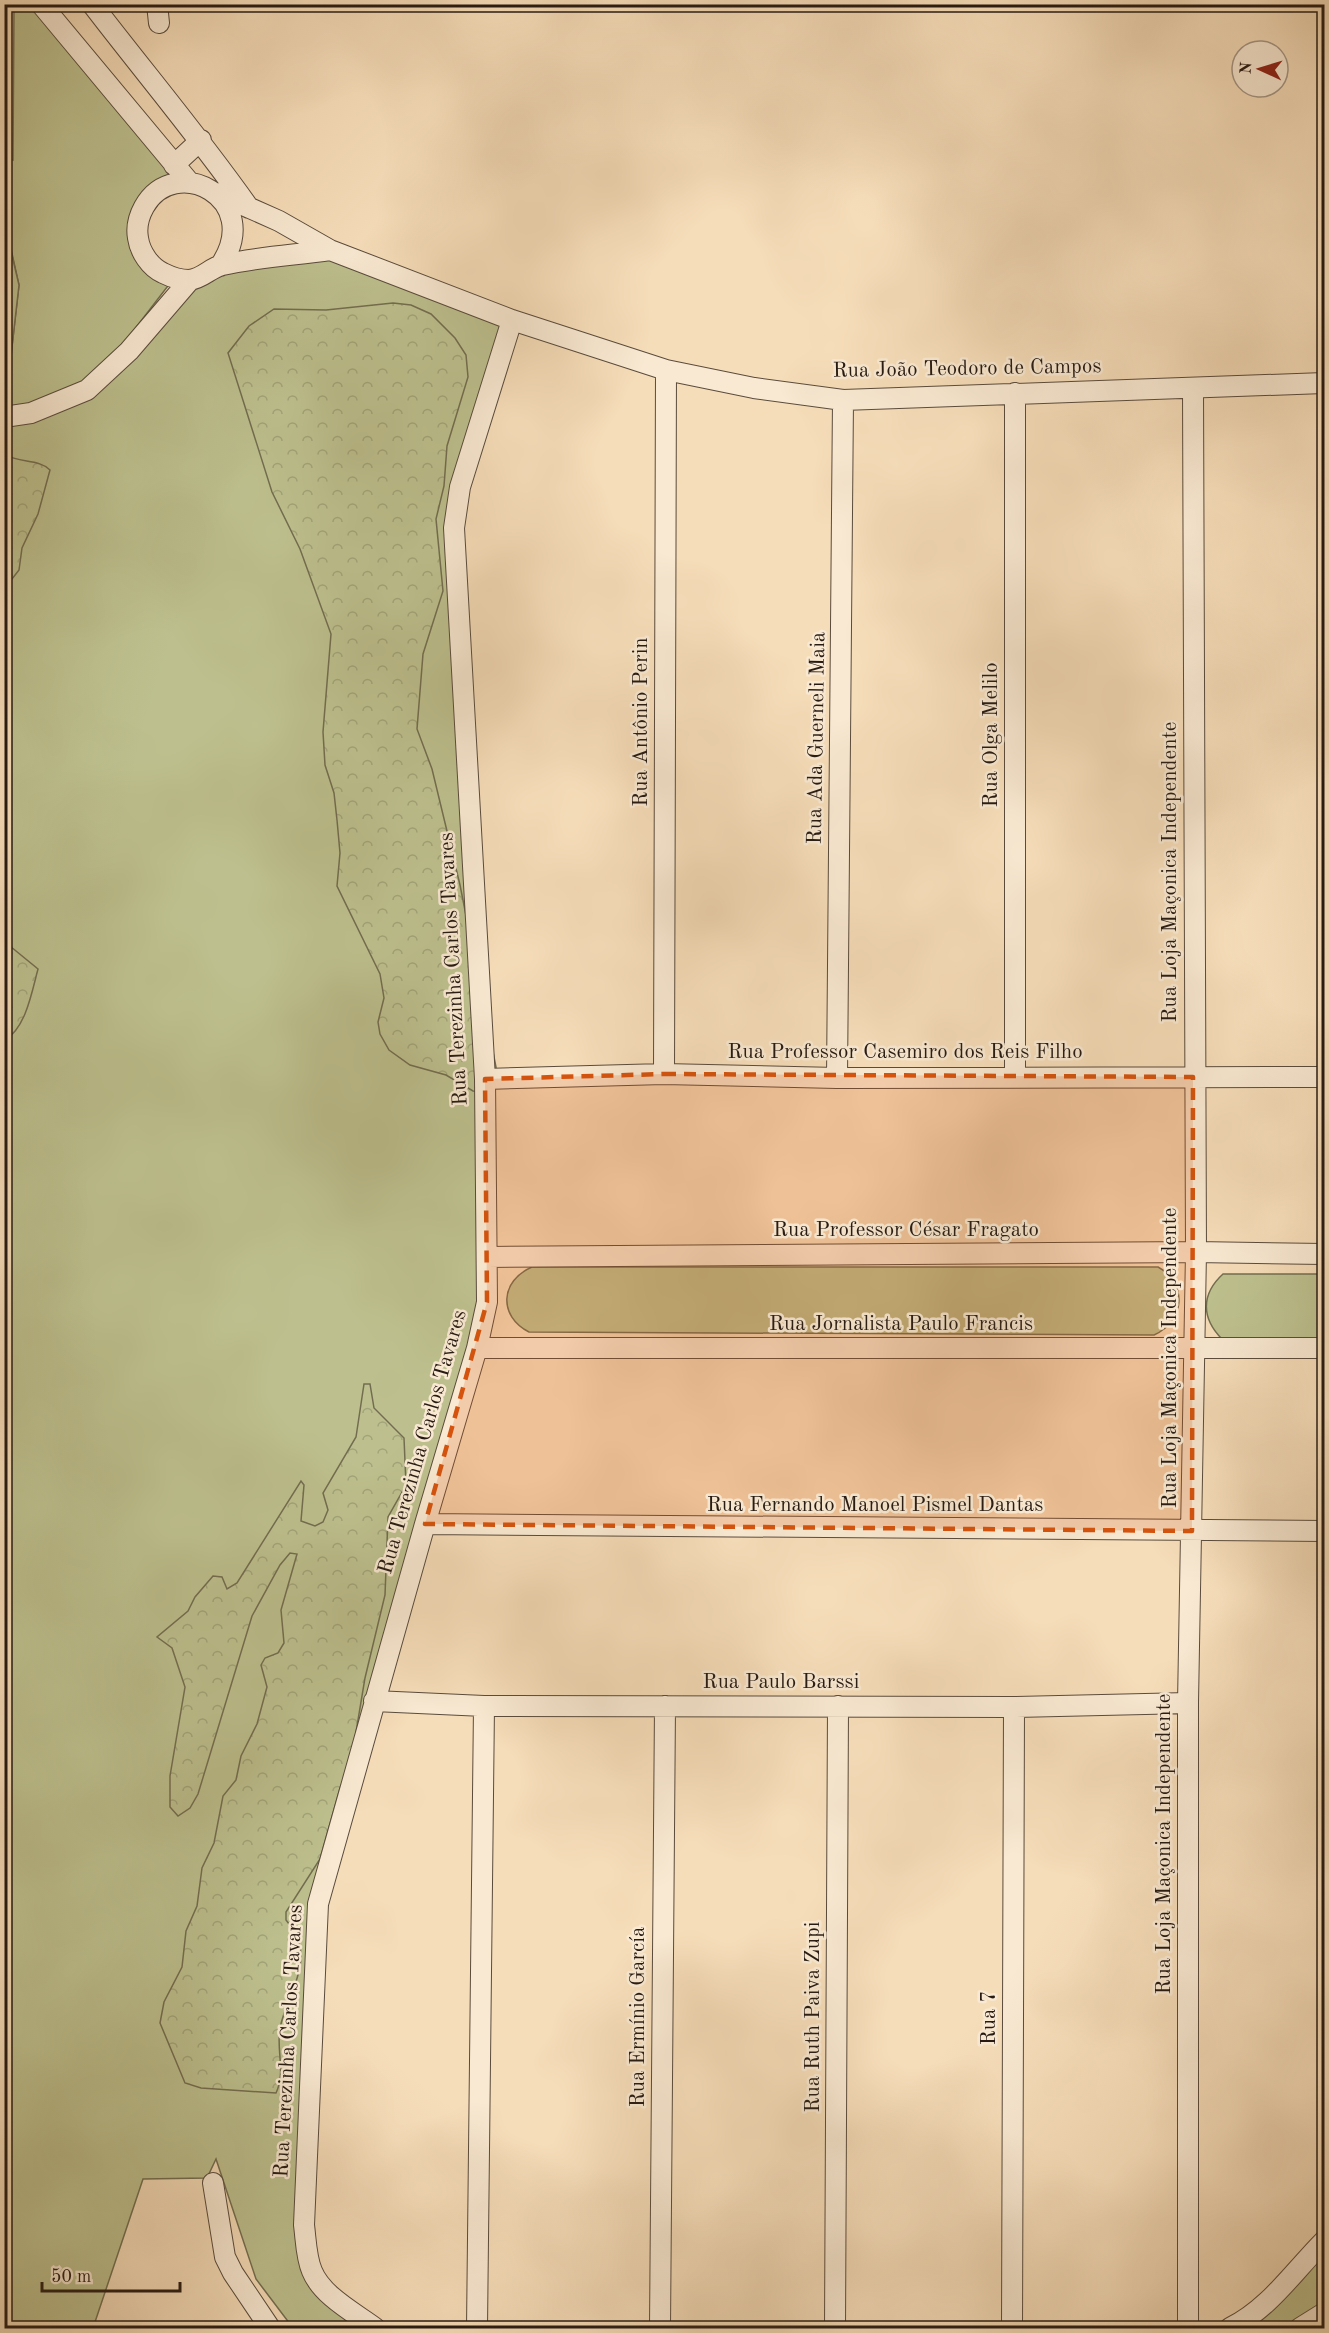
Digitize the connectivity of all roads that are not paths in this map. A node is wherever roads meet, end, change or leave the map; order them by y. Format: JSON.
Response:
{"nodes":[{"id":1,"x":41,"y":4,"type":"edge"},
{"id":2,"x":92,"y":4,"type":"edge"},
{"id":3,"x":201,"y":140,"type":"junction"},
{"id":4,"x":174,"y":165,"type":"junction"},
{"id":5,"x":190,"y":183,"type":"junction"},
{"id":6,"x":216,"y":193,"type":"junction"},
{"id":7,"x":249,"y":208,"type":"junction"},
{"id":8,"x":330,"y":250,"type":"junction"},
{"id":9,"x":220,"y":266,"type":"junction"},
{"id":10,"x":190,"y":280,"type":"junction"},
{"id":11,"x":512,"y":320,"type":"junction"},
{"id":12,"x":666,"y":370,"type":"junction"},
{"id":13,"x":1324,"y":383,"type":"edge"},
{"id":14,"x":1193,"y":388,"type":"junction"},
{"id":15,"x":1015,"y":393,"type":"junction"},
{"id":16,"x":843,"y":400,"type":"junction"},
{"id":17,"x":4,"y":417,"type":"edge"},
{"id":18,"x":664,"y":1074,"type":"junction"},
{"id":19,"x":1193,"y":1077,"type":"junction"},
{"id":20,"x":1324,"y":1077,"type":"edge"},
{"id":21,"x":837,"y":1078,"type":"junction"},
{"id":22,"x":1015,"y":1078,"type":"junction"},
{"id":23,"x":485,"y":1079,"type":"junction"},
{"id":24,"x":1196,"y":1252,"type":"junction"},
{"id":25,"x":1324,"y":1254,"type":"edge"},
{"id":26,"x":488,"y":1257,"type":"junction"},
{"id":27,"x":477,"y":1348,"type":"junction"},
{"id":28,"x":1194,"y":1348,"type":"junction"},
{"id":29,"x":1324,"y":1348,"type":"edge"},
{"id":30,"x":424,"y":1524,"type":"junction"},
{"id":31,"x":1192,"y":1531,"type":"junction"},
{"id":32,"x":1324,"y":1531,"type":"edge"},
{"id":33,"x":374,"y":1701,"type":"junction"},
{"id":34,"x":1188,"y":1703,"type":"junction"},
{"id":35,"x":484,"y":1706,"type":"junction"},
{"id":36,"x":665,"y":1706,"type":"junction"},
{"id":37,"x":838,"y":1706,"type":"junction"},
{"id":38,"x":1014,"y":1707,"type":"junction"},
{"id":39,"x":213,"y":2183,"type":"dead end"},
{"id":40,"x":1324,"y":2241,"type":"edge"},
{"id":41,"x":1324,"y":2313,"type":"edge"},
{"id":42,"x":270,"y":2328,"type":"edge"},
{"id":43,"x":375,"y":2328,"type":"edge"},
{"id":44,"x":477,"y":2328,"type":"edge"},
{"id":45,"x":660,"y":2328,"type":"edge"},
{"id":46,"x":836,"y":2328,"type":"edge"},
{"id":47,"x":1012,"y":2328,"type":"edge"},
{"id":48,"x":1188,"y":2328,"type":"edge"},
{"id":49,"x":1230,"y":2328,"type":"edge"},
{"id":50,"x":1300,"y":2328,"type":"edge"}],
"edges":[{"from":1,"to":4,"type":"street"},
{"from":2,"to":3,"type":"street"},
{"from":3,"to":4,"type":"street"},
{"from":3,"to":7,"type":"street"},
{"from":4,"to":5,"type":"street"},
{"from":5,"to":6,"type":"street"},
{"from":5,"to":10,"type":"street"},
{"from":6,"to":7,"type":"street","name":"Rua João Teodoro de Campos"},
{"from":6,"to":9,"type":"street"},
{"from":7,"to":8,"type":"street","name":"Rua João Teodoro de Campos"},
{"from":8,"to":9,"type":"street"},
{"from":8,"to":11,"type":"street","name":"Rua João Teodoro de Campos"},
{"from":9,"to":10,"type":"street"},
{"from":10,"to":17,"type":"street"},
{"from":11,"to":12,"type":"street","name":"Rua João Teodoro de Campos"},
{"from":11,"to":23,"type":"street","name":"Rua Terezinha Carlos Tavares"},
{"from":12,"to":16,"type":"street","name":"Rua João Teodoro de Campos"},
{"from":12,"to":18,"type":"street","name":"Rua Antônio Perin"},
{"from":13,"to":14,"type":"street","name":"Rua João Teodoro de Campos"},
{"from":14,"to":15,"type":"street","name":"Rua João Teodoro de Campos"},
{"from":14,"to":19,"type":"street","name":"Rua Loja Maçonica Independente"},
{"from":15,"to":16,"type":"street","name":"Rua João Teodoro de Campos"},
{"from":15,"to":22,"type":"street","name":"Rua Olga Melilo"},
{"from":16,"to":21,"type":"street","name":"Rua Ada Guerneli Maia"},
{"from":18,"to":21,"type":"street","name":"Rua Professor Casemiro dos Reis Filho"},
{"from":18,"to":23,"type":"street","name":"Rua Professor Casemiro dos Reis Filho"},
{"from":19,"to":20,"type":"street","name":"Rua Professor Casemiro dos Reis Filho"},
{"from":19,"to":22,"type":"street","name":"Rua Professor Casemiro dos Reis Filho"},
{"from":19,"to":24,"type":"street","name":"Rua Loja Maçonica Independente"},
{"from":21,"to":22,"type":"street","name":"Rua Professor Casemiro dos Reis Filho"},
{"from":23,"to":26,"type":"street","name":"Rua Terezinha Carlos Tavares"},
{"from":24,"to":25,"type":"street","name":"Rua Professor César Fragato"},
{"from":24,"to":26,"type":"street","name":"Rua Professor César Fragato"},
{"from":24,"to":28,"type":"street","name":"Rua Loja Maçonica Independente"},
{"from":26,"to":27,"type":"street","name":"Rua Terezinha Carlos Tavares"},
{"from":27,"to":28,"type":"street","name":"Rua Jornalista Paulo Francis"},
{"from":27,"to":30,"type":"street","name":"Rua Terezinha Carlos Tavares"},
{"from":28,"to":29,"type":"street","name":"Rua Jornalista Paulo Francis"},
{"from":28,"to":31,"type":"street","name":"Rua Loja Maçonica Independente"},
{"from":30,"to":31,"type":"street","name":"Rua Fernando Manoel Pismel Dantas"},
{"from":30,"to":33,"type":"street","name":"Rua Terezinha Carlos Tavares"},
{"from":31,"to":32,"type":"street","name":"Rua Fernando Manoel Pismel Dantas"},
{"from":31,"to":34,"type":"street","name":"Rua Loja Maçonica Independente"},
{"from":33,"to":35,"type":"street","name":"Rua Paulo Barssi"},
{"from":33,"to":43,"type":"street","name":"Rua Terezinha Carlos Tavares"},
{"from":34,"to":38,"type":"street","name":"Rua Paulo Barssi"},
{"from":34,"to":48,"type":"street","name":"Rua Loja Maçonica Independente"},
{"from":35,"to":36,"type":"street","name":"Rua Paulo Barssi"},
{"from":35,"to":44,"type":"street"},
{"from":36,"to":37,"type":"street","name":"Rua Paulo Barssi"},
{"from":36,"to":45,"type":"street","name":"Rua Ermínio García"},
{"from":37,"to":38,"type":"street","name":"Rua Paulo Barssi"},
{"from":37,"to":46,"type":"street","name":"Rua Ruth Paiva Zupi"},
{"from":38,"to":47,"type":"street","name":"Rua 7"},
{"from":39,"to":42,"type":"street"},
{"from":40,"to":49,"type":"street"},
{"from":41,"to":50,"type":"street"}]}
